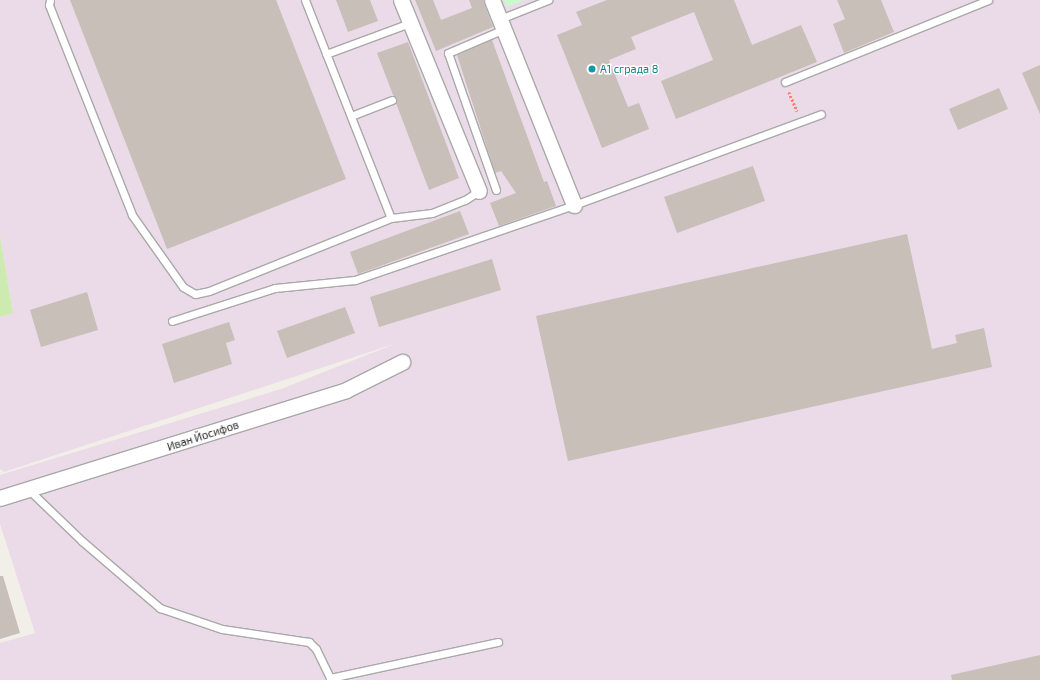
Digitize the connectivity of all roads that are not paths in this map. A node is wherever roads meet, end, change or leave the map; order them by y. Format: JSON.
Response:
{"nodes":[{"id":1,"x":50,"y":0,"type":"edge"},
{"id":2,"x":305,"y":0,"type":"edge"},
{"id":3,"x":401,"y":0,"type":"edge"},
{"id":4,"x":492,"y":0,"type":"edge"},
{"id":5,"x":548,"y":0,"type":"edge"},
{"id":6,"x":988,"y":0,"type":"edge"},
{"id":7,"x":410,"y":23,"type":"junction"},
{"id":8,"x":502,"y":24,"type":"junction"},
{"id":9,"x":326,"y":54,"type":"junction"},
{"id":10,"x":785,"y":82,"type":"road end"},
{"id":11,"x":392,"y":100,"type":"dead end"},
{"id":12,"x":821,"y":114,"type":"dead end"},
{"id":13,"x":350,"y":116,"type":"junction"},
{"id":14,"x":496,"y":190,"type":"dead end"},
{"id":15,"x":479,"y":191,"type":"joint"},
{"id":16,"x":574,"y":205,"type":"junction"},
{"id":17,"x":392,"y":218,"type":"junction"},
{"id":18,"x":172,"y":321,"type":"dead end"},
{"id":19,"x":402,"y":362,"type":"dead end"},
{"id":20,"x":28,"y":489,"type":"junction"},
{"id":21,"x":0,"y":498,"type":"edge"},
{"id":22,"x":498,"y":642,"type":"dead end"}],
"edges":[{"from":1,"to":17,"type":"lane"},
{"from":2,"to":9,"type":"lane"},
{"from":3,"to":7,"type":"street"},
{"from":4,"to":8,"type":"street"},
{"from":5,"to":8,"type":"lane"},
{"from":6,"to":10,"type":"lane"},
{"from":7,"to":9,"type":"lane"},
{"from":7,"to":15,"type":"street"},
{"from":8,"to":14,"type":"lane"},
{"from":8,"to":16,"type":"street"},
{"from":9,"to":13,"type":"lane"},
{"from":11,"to":13,"type":"lane"},
{"from":12,"to":16,"type":"lane"},
{"from":13,"to":17,"type":"lane"},
{"from":15,"to":17,"type":"lane"},
{"from":16,"to":18,"type":"lane"},
{"from":19,"to":20,"type":"street","name":"Иван Йосифов"},
{"from":20,"to":21,"type":"street","name":"Иван Йосифов"},
{"from":20,"to":22,"type":"lane"}]}
